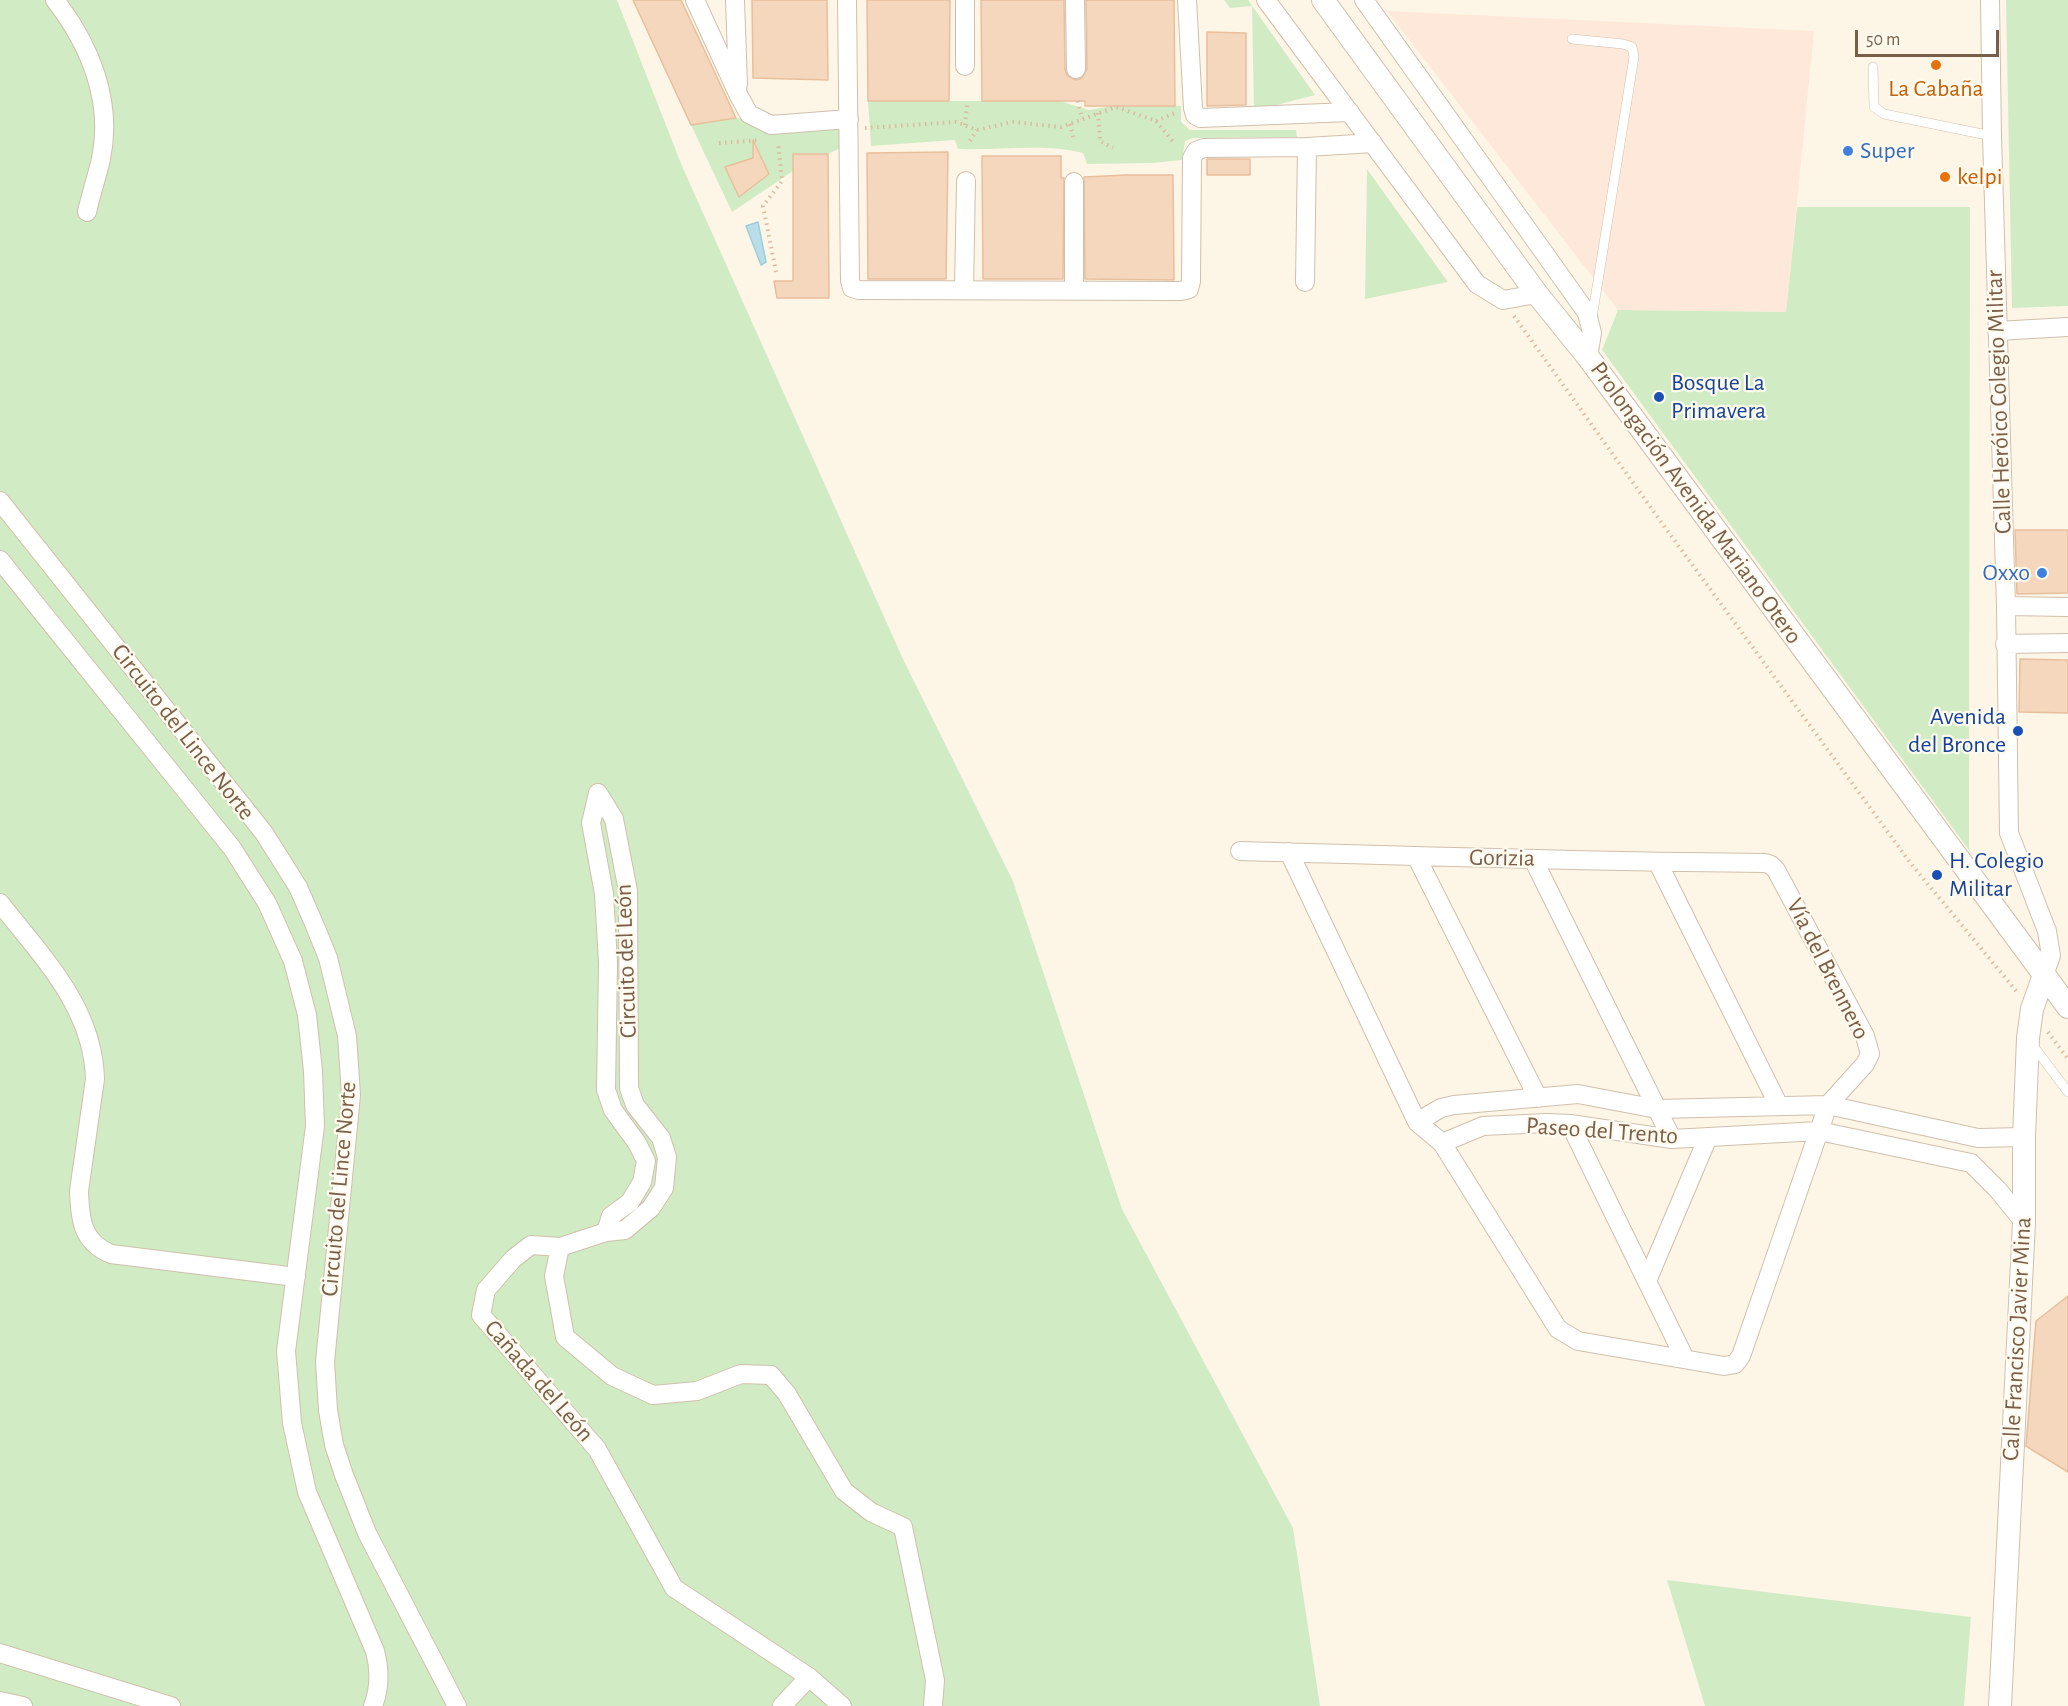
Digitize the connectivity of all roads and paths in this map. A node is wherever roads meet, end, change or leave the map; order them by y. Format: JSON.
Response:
{"nodes":[{"id":1,"x":55,"y":0,"type":"edge"},
{"id":2,"x":695,"y":0,"type":"edge"},
{"id":3,"x":735,"y":0,"type":"edge"},
{"id":4,"x":847,"y":0,"type":"edge"},
{"id":5,"x":965,"y":0,"type":"edge"},
{"id":6,"x":1075,"y":0,"type":"edge"},
{"id":7,"x":1187,"y":0,"type":"edge"},
{"id":8,"x":1266,"y":0,"type":"edge"},
{"id":9,"x":1323,"y":0,"type":"edge"},
{"id":10,"x":1364,"y":0,"type":"edge"},
{"id":11,"x":1990,"y":0,"type":"edge"},
{"id":12,"x":1572,"y":39,"type":"dead end"},
{"id":13,"x":965,"y":66,"type":"dead end"},
{"id":14,"x":1872,"y":67,"type":"dead end"},
{"id":15,"x":1076,"y":69,"type":"dead end"},
{"id":16,"x":739,"y":96,"type":"junction"},
{"id":17,"x":1078,"y":101,"type":"dead end"},
{"id":18,"x":967,"y":105,"type":"dead end"},
{"id":19,"x":1181,"y":111,"type":"dead end"},
{"id":20,"x":1350,"y":112,"type":"junction"},
{"id":21,"x":1098,"y":113,"type":"junction"},
{"id":22,"x":1083,"y":119,"type":"junction"},
{"id":23,"x":1156,"y":121,"type":"junction"},
{"id":24,"x":849,"y":124,"type":"junction"},
{"id":25,"x":1070,"y":124,"type":"junction"},
{"id":26,"x":964,"y":125,"type":"junction"},
{"id":27,"x":977,"y":130,"type":"junction"},
{"id":28,"x":1992,"y":136,"type":"junction"},
{"id":29,"x":778,"y":138,"type":"dead end"},
{"id":30,"x":766,"y":139,"type":"dead end"},
{"id":31,"x":970,"y":141,"type":"dead end"},
{"id":32,"x":1074,"y":141,"type":"dead end"},
{"id":33,"x":719,"y":143,"type":"dead end"},
{"id":34,"x":1373,"y":143,"type":"junction"},
{"id":35,"x":1175,"y":144,"type":"dead end"},
{"id":36,"x":1307,"y":147,"type":"junction"},
{"id":37,"x":1113,"y":148,"type":"dead end"},
{"id":38,"x":966,"y":181,"type":"dead end"},
{"id":39,"x":1074,"y":182,"type":"dead end"},
{"id":40,"x":87,"y":212,"type":"dead end"},
{"id":41,"x":776,"y":272,"type":"dead end"},
{"id":42,"x":1305,"y":282,"type":"dead end"},
{"id":43,"x":964,"y":290,"type":"junction"},
{"id":44,"x":1074,"y":290,"type":"junction"},
{"id":45,"x":1537,"y":294,"type":"junction"},
{"id":46,"x":1503,"y":300,"type":"junction"},
{"id":47,"x":1591,"y":323,"type":"junction"},
{"id":48,"x":2068,"y":327,"type":"edge"},
{"id":49,"x":1997,"y":331,"type":"junction"},
{"id":50,"x":1588,"y":357,"type":"junction"},
{"id":51,"x":0,"y":501,"type":"edge"},
{"id":52,"x":0,"y":560,"type":"edge"},
{"id":53,"x":2006,"y":606,"type":"junction"},
{"id":54,"x":2068,"y":607,"type":"edge"},
{"id":55,"x":2068,"y":643,"type":"edge"},
{"id":56,"x":2005,"y":644,"type":"junction"},
{"id":57,"x":1240,"y":851,"type":"dead end"},
{"id":58,"x":1290,"y":852,"type":"junction"},
{"id":59,"x":1416,"y":856,"type":"junction"},
{"id":60,"x":1533,"y":859,"type":"junction"},
{"id":61,"x":1658,"y":862,"type":"junction"},
{"id":62,"x":1765,"y":863,"type":"joint"},
{"id":63,"x":0,"y":903,"type":"edge"},
{"id":64,"x":2044,"y":975,"type":"junction"},
{"id":65,"x":2010,"y":983,"type":"dead end"},
{"id":66,"x":2068,"y":1007,"type":"edge"},
{"id":67,"x":2028,"y":1038,"type":"junction"},
{"id":68,"x":2068,"y":1092,"type":"edge"},
{"id":69,"x":1538,"y":1098,"type":"junction"},
{"id":70,"x":1828,"y":1105,"type":"junction"},
{"id":71,"x":1779,"y":1106,"type":"junction"},
{"id":72,"x":1657,"y":1109,"type":"junction"},
{"id":73,"x":1417,"y":1122,"type":"junction"},
{"id":74,"x":1570,"y":1124,"type":"junction"},
{"id":75,"x":1819,"y":1131,"type":"junction"},
{"id":76,"x":1708,"y":1137,"type":"junction"},
{"id":77,"x":2024,"y":1137,"type":"junction"},
{"id":78,"x":1978,"y":1138,"type":"junction"},
{"id":79,"x":1672,"y":1139,"type":"junction"},
{"id":80,"x":1442,"y":1143,"type":"junction"},
{"id":81,"x":1971,"y":1163,"type":"junction"},
{"id":82,"x":2024,"y":1222,"type":"junction"},
{"id":83,"x":606,"y":1232,"type":"junction"},
{"id":84,"x":560,"y":1247,"type":"junction"},
{"id":85,"x":296,"y":1277,"type":"junction"},
{"id":86,"x":1647,"y":1281,"type":"junction"},
{"id":87,"x":1685,"y":1359,"type":"junction"},
{"id":88,"x":0,"y":1653,"type":"edge"},
{"id":89,"x":809,"y":1677,"type":"junction"},
{"id":90,"x":0,"y":1701,"type":"edge"},
{"id":91,"x":23,"y":1706,"type":"edge"},
{"id":92,"x":171,"y":1706,"type":"edge"},
{"id":93,"x":374,"y":1706,"type":"edge"},
{"id":94,"x":457,"y":1706,"type":"edge"},
{"id":95,"x":782,"y":1706,"type":"edge"},
{"id":96,"x":842,"y":1706,"type":"edge"},
{"id":97,"x":933,"y":1706,"type":"edge"},
{"id":98,"x":2000,"y":1706,"type":"edge"}],
"edges":[{"from":1,"to":40,"type":"street"},
{"from":2,"to":16,"type":"street"},
{"from":3,"to":16,"type":"street"},
{"from":4,"to":24,"type":"street"},
{"from":5,"to":13,"type":"street"},
{"from":6,"to":15,"type":"street"},
{"from":7,"to":20,"type":"street"},
{"from":8,"to":20,"type":"street"},
{"from":9,"to":45,"type":"street","name":"Prolongación Avenida Mariano Otero"},
{"from":10,"to":47,"type":"street"},
{"from":11,"to":28,"type":"street","name":"Calle Heróico Colegio Militar"},
{"from":12,"to":47,"type":"lane"},
{"from":14,"to":28,"type":"lane"},
{"from":16,"to":24,"type":"street"},
{"from":17,"to":22,"type":"path"},
{"from":18,"to":26,"type":"path"},
{"from":19,"to":23,"type":"path"},
{"from":20,"to":34,"type":"street"},
{"from":21,"to":22,"type":"path"},
{"from":21,"to":23,"type":"path"},
{"from":21,"to":37,"type":"path"},
{"from":22,"to":25,"type":"path"},
{"from":23,"to":35,"type":"path"},
{"from":24,"to":26,"type":"path"},
{"from":24,"to":43,"type":"street"},
{"from":25,"to":27,"type":"path"},
{"from":25,"to":32,"type":"path"},
{"from":26,"to":27,"type":"path"},
{"from":27,"to":31,"type":"path"},
{"from":28,"to":49,"type":"street","name":"Calle Heróico Colegio Militar"},
{"from":29,"to":41,"type":"path"},
{"from":30,"to":33,"type":"path"},
{"from":34,"to":36,"type":"street"},
{"from":34,"to":46,"type":"street"},
{"from":36,"to":42,"type":"street"},
{"from":36,"to":44,"type":"street"},
{"from":38,"to":43,"type":"street"},
{"from":39,"to":44,"type":"street"},
{"from":43,"to":44,"type":"street"},
{"from":45,"to":46,"type":"street"},
{"from":45,"to":50,"type":"street","name":"Prolongación Avenida Mariano Otero"},
{"from":46,"to":65,"type":"path"},
{"from":47,"to":50,"type":"street"},
{"from":48,"to":49,"type":"street"},
{"from":49,"to":53,"type":"street","name":"Calle Heróico Colegio Militar"},
{"from":50,"to":64,"type":"street","name":"Prolongación Avenida Mariano Otero"},
{"from":51,"to":94,"type":"street","name":"Circuito del Lince Norte"},
{"from":52,"to":85,"type":"street","name":"Circuito del Lince Norte"},
{"from":53,"to":54,"type":"street"},
{"from":53,"to":56,"type":"street","name":"Calle Heróico Colegio Militar"},
{"from":55,"to":56,"type":"street"},
{"from":56,"to":64,"type":"street","name":"Calle Heróico Colegio Militar"},
{"from":57,"to":58,"type":"street","name":"Gorizia"},
{"from":58,"to":59,"type":"street","name":"Gorizia"},
{"from":58,"to":73,"type":"street"},
{"from":59,"to":60,"type":"street","name":"Gorizia"},
{"from":59,"to":69,"type":"street"},
{"from":60,"to":61,"type":"street","name":"Gorizia"},
{"from":60,"to":72,"type":"street"},
{"from":61,"to":62,"type":"street","name":"Gorizia"},
{"from":61,"to":71,"type":"street"},
{"from":62,"to":70,"type":"street","name":"Vía del Brennero"},
{"from":63,"to":85,"type":"street"},
{"from":64,"to":66,"type":"street","name":"Prolongación Avenida Mariano Otero"},
{"from":64,"to":67,"type":"street","name":"Calle Francisco Javier Mina"},
{"from":67,"to":68,"type":"lane"},
{"from":67,"to":77,"type":"street","name":"Calle Francisco Javier Mina"},
{"from":69,"to":72,"type":"street","name":"Paseo del Trento"},
{"from":69,"to":73,"type":"street","name":"Paseo del Trento"},
{"from":70,"to":71,"type":"street","name":"Paseo del Trento"},
{"from":70,"to":75,"type":"street"},
{"from":70,"to":78,"type":"street","name":"Paseo del Trento"},
{"from":71,"to":72,"type":"street","name":"Paseo del Trento"},
{"from":72,"to":79,"type":"street"},
{"from":73,"to":80,"type":"street"},
{"from":74,"to":79,"type":"street","name":"Paseo del Trento"},
{"from":74,"to":80,"type":"street","name":"Paseo del Trento"},
{"from":74,"to":86,"type":"street"},
{"from":75,"to":76,"type":"street","name":"Paseo del Trento"},
{"from":75,"to":81,"type":"street","name":"Paseo del Trento"},
{"from":75,"to":87,"type":"street"},
{"from":76,"to":79,"type":"street","name":"Paseo del Trento"},
{"from":76,"to":86,"type":"street"},
{"from":77,"to":78,"type":"street","name":"Paseo del Trento"},
{"from":77,"to":82,"type":"street","name":"Calle Francisco Javier Mina"},
{"from":78,"to":81,"type":"street"},
{"from":80,"to":87,"type":"street"},
{"from":81,"to":82,"type":"street"},
{"from":82,"to":98,"type":"street","name":"Calle Francisco Javier Mina"},
{"from":83,"to":83,"type":"street","name":"Circuito del León"},
{"from":83,"to":84,"type":"street","name":"Circuito del León"},
{"from":84,"to":89,"type":"street","name":"Cañada del León"},
{"from":84,"to":97,"type":"street","name":"Cañada del León"},
{"from":85,"to":93,"type":"street","name":"Circuito del Lince Norte"},
{"from":86,"to":87,"type":"street"},
{"from":88,"to":92,"type":"street"},
{"from":89,"to":95,"type":"street"},
{"from":89,"to":96,"type":"street","name":"Cañada del León"},
{"from":90,"to":91,"type":"street"}]}
